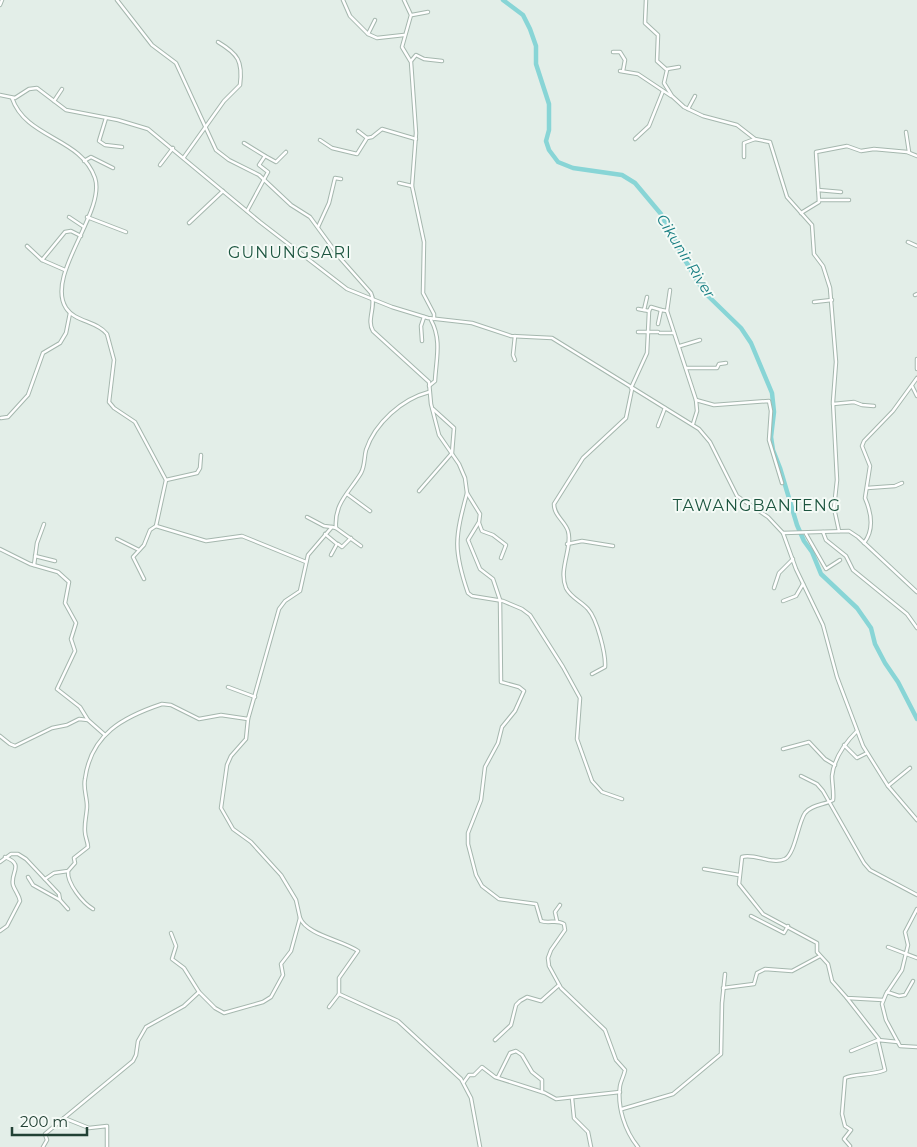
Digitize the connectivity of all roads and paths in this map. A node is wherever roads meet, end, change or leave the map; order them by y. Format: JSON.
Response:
{"nodes":[{"id":1,"x":2,"y":0,"type":"edge"},
{"id":2,"x":117,"y":0,"type":"edge"},
{"id":3,"x":343,"y":0,"type":"edge"},
{"id":4,"x":404,"y":0,"type":"edge"},
{"id":5,"x":646,"y":0,"type":"edge"},
{"id":6,"x":0,"y":6,"type":"edge"},
{"id":7,"x":428,"y":12,"type":"dead end"},
{"id":8,"x":411,"y":15,"type":"junction"},
{"id":9,"x":375,"y":20,"type":"dead end"},
{"id":10,"x":368,"y":34,"type":"junction"},
{"id":11,"x":404,"y":35,"type":"junction"},
{"id":12,"x":218,"y":42,"type":"dead end"},
{"id":13,"x":613,"y":52,"type":"dead end"},
{"id":14,"x":442,"y":61,"type":"dead end"},
{"id":15,"x":411,"y":62,"type":"junction"},
{"id":16,"x":678,"y":67,"type":"dead end"},
{"id":17,"x":667,"y":69,"type":"junction"},
{"id":18,"x":62,"y":89,"type":"dead end"},
{"id":19,"x":663,"y":91,"type":"junction"},
{"id":20,"x":0,"y":95,"type":"edge"},
{"id":21,"x":672,"y":96,"type":"junction"},
{"id":22,"x":695,"y":96,"type":"dead end"},
{"id":23,"x":12,"y":98,"type":"junction"},
{"id":24,"x":54,"y":102,"type":"junction"},
{"id":25,"x":688,"y":109,"type":"junction"},
{"id":26,"x":106,"y":119,"type":"junction"},
{"id":27,"x":206,"y":126,"type":"junction"},
{"id":28,"x":358,"y":131,"type":"dead end"},
{"id":29,"x":906,"y":132,"type":"dead end"},
{"id":30,"x":367,"y":138,"type":"junction"},
{"id":31,"x":416,"y":139,"type":"junction"},
{"id":32,"x":635,"y":139,"type":"dead end"},
{"id":33,"x":755,"y":139,"type":"junction"},
{"id":34,"x":320,"y":140,"type":"dead end"},
{"id":35,"x":244,"y":143,"type":"dead end"},
{"id":36,"x":122,"y":147,"type":"dead end"},
{"id":37,"x":173,"y":148,"type":"junction"},
{"id":38,"x":286,"y":152,"type":"dead end"},
{"id":39,"x":910,"y":152,"type":"junction"},
{"id":40,"x":265,"y":156,"type":"junction"},
{"id":41,"x":917,"y":156,"type":"edge"},
{"id":42,"x":184,"y":157,"type":"junction"},
{"id":43,"x":744,"y":157,"type":"dead end"},
{"id":44,"x":84,"y":161,"type":"junction"},
{"id":45,"x":160,"y":165,"type":"dead end"},
{"id":46,"x":113,"y":168,"type":"dead end"},
{"id":47,"x":341,"y":179,"type":"dead end"},
{"id":48,"x":264,"y":180,"type":"junction"},
{"id":49,"x":399,"y":183,"type":"dead end"},
{"id":50,"x":412,"y":186,"type":"junction"},
{"id":51,"x":223,"y":190,"type":"junction"},
{"id":52,"x":818,"y":190,"type":"junction"},
{"id":53,"x":841,"y":192,"type":"dead end"},
{"id":54,"x":819,"y":200,"type":"junction"},
{"id":55,"x":849,"y":200,"type":"dead end"},
{"id":56,"x":247,"y":211,"type":"junction"},
{"id":57,"x":801,"y":213,"type":"junction"},
{"id":58,"x":69,"y":217,"type":"dead end"},
{"id":59,"x":87,"y":217,"type":"junction"},
{"id":60,"x":188,"y":223,"type":"dead end"},
{"id":61,"x":84,"y":227,"type":"junction"},
{"id":62,"x":318,"y":228,"type":"junction"},
{"id":63,"x":126,"y":232,"type":"dead end"},
{"id":64,"x":81,"y":236,"type":"junction"},
{"id":65,"x":908,"y":242,"type":"dead end"},
{"id":66,"x":27,"y":246,"type":"dead end"},
{"id":67,"x":917,"y":246,"type":"edge"},
{"id":68,"x":42,"y":260,"type":"junction"},
{"id":69,"x":65,"y":270,"type":"junction"},
{"id":70,"x":670,"y":290,"type":"dead end"},
{"id":71,"x":647,"y":297,"type":"dead end"},
{"id":72,"x":372,"y":299,"type":"junction"},
{"id":73,"x":832,"y":300,"type":"junction"},
{"id":74,"x":814,"y":302,"type":"dead end"},
{"id":75,"x":638,"y":308,"type":"dead end"},
{"id":76,"x":644,"y":310,"type":"junction"},
{"id":77,"x":661,"y":310,"type":"junction"},
{"id":78,"x":649,"y":311,"type":"junction"},
{"id":79,"x":667,"y":311,"type":"junction"},
{"id":80,"x":70,"y":313,"type":"junction"},
{"id":81,"x":424,"y":317,"type":"junction"},
{"id":82,"x":433,"y":319,"type":"junction"},
{"id":83,"x":658,"y":324,"type":"dead end"},
{"id":84,"x":638,"y":332,"type":"dead end"},
{"id":85,"x":649,"y":332,"type":"junction"},
{"id":86,"x":674,"y":333,"type":"junction"},
{"id":87,"x":515,"y":336,"type":"junction"},
{"id":88,"x":700,"y":340,"type":"dead end"},
{"id":89,"x":422,"y":341,"type":"dead end"},
{"id":90,"x":679,"y":347,"type":"junction"},
{"id":91,"x":917,"y":359,"type":"edge"},
{"id":92,"x":516,"y":360,"type":"dead end"},
{"id":93,"x":726,"y":363,"type":"dead end"},
{"id":94,"x":686,"y":368,"type":"junction"},
{"id":95,"x":917,"y":368,"type":"edge"},
{"id":96,"x":917,"y":378,"type":"edge"},
{"id":97,"x":429,"y":386,"type":"junction"},
{"id":98,"x":912,"y":386,"type":"junction"},
{"id":99,"x":631,"y":388,"type":"junction"},
{"id":100,"x":429,"y":392,"type":"junction"},
{"id":101,"x":917,"y":396,"type":"edge"},
{"id":102,"x":696,"y":400,"type":"junction"},
{"id":103,"x":833,"y":404,"type":"junction"},
{"id":104,"x":874,"y":406,"type":"dead end"},
{"id":105,"x":432,"y":408,"type":"junction"},
{"id":106,"x":665,"y":408,"type":"junction"},
{"id":107,"x":0,"y":418,"type":"edge"},
{"id":108,"x":693,"y":424,"type":"junction"},
{"id":109,"x":658,"y":426,"type":"dead end"},
{"id":110,"x":452,"y":453,"type":"junction"},
{"id":111,"x":202,"y":455,"type":"dead end"},
{"id":112,"x":166,"y":480,"type":"junction"},
{"id":113,"x":782,"y":483,"type":"dead end"},
{"id":114,"x":902,"y":483,"type":"dead end"},
{"id":115,"x":866,"y":488,"type":"junction"},
{"id":116,"x":419,"y":491,"type":"dead end"},
{"id":117,"x":467,"y":493,"type":"junction"},
{"id":118,"x":347,"y":494,"type":"junction"},
{"id":119,"x":370,"y":511,"type":"dead end"},
{"id":120,"x":308,"y":518,"type":"dead end"},
{"id":121,"x":479,"y":522,"type":"junction"},
{"id":122,"x":44,"y":524,"type":"dead end"},
{"id":123,"x":156,"y":526,"type":"junction"},
{"id":124,"x":332,"y":527,"type":"junction"},
{"id":125,"x":336,"y":528,"type":"junction"},
{"id":126,"x":839,"y":531,"type":"junction"},
{"id":127,"x":823,"y":532,"type":"junction"},
{"id":128,"x":783,"y":533,"type":"junction"},
{"id":129,"x":325,"y":534,"type":"junction"},
{"id":130,"x":805,"y":534,"type":"junction"},
{"id":131,"x":351,"y":538,"type":"junction"},
{"id":132,"x":117,"y":539,"type":"dead end"},
{"id":133,"x":864,"y":543,"type":"junction"},
{"id":134,"x":337,"y":544,"type":"junction"},
{"id":135,"x":567,"y":544,"type":"junction"},
{"id":136,"x":360,"y":546,"type":"dead end"},
{"id":137,"x":614,"y":546,"type":"dead end"},
{"id":138,"x":0,"y":549,"type":"edge"},
{"id":139,"x":139,"y":550,"type":"junction"},
{"id":140,"x":331,"y":555,"type":"dead end"},
{"id":141,"x":35,"y":556,"type":"junction"},
{"id":142,"x":501,"y":558,"type":"dead end"},
{"id":143,"x":793,"y":559,"type":"junction"},
{"id":144,"x":840,"y":560,"type":"dead end"},
{"id":145,"x":55,"y":561,"type":"dead end"},
{"id":146,"x":306,"y":562,"type":"junction"},
{"id":147,"x":34,"y":565,"type":"junction"},
{"id":148,"x":144,"y":579,"type":"dead end"},
{"id":149,"x":803,"y":584,"type":"junction"},
{"id":150,"x":774,"y":588,"type":"dead end"},
{"id":151,"x":917,"y":592,"type":"edge"},
{"id":152,"x":782,"y":601,"type":"dead end"},
{"id":153,"x":500,"y":603,"type":"junction"},
{"id":154,"x":917,"y":628,"type":"edge"},
{"id":155,"x":592,"y":674,"type":"dead end"},
{"id":156,"x":228,"y":688,"type":"dead end"},
{"id":157,"x":255,"y":697,"type":"junction"},
{"id":158,"x":248,"y":719,"type":"junction"},
{"id":159,"x":88,"y":720,"type":"junction"},
{"id":160,"x":857,"y":731,"type":"junction"},
{"id":161,"x":105,"y":735,"type":"junction"},
{"id":162,"x":0,"y":736,"type":"edge"},
{"id":163,"x":844,"y":745,"type":"junction"},
{"id":164,"x":783,"y":748,"type":"dead end"},
{"id":165,"x":867,"y":753,"type":"junction"},
{"id":166,"x":835,"y":765,"type":"junction"},
{"id":167,"x":910,"y":768,"type":"dead end"},
{"id":168,"x":801,"y":776,"type":"dead end"},
{"id":169,"x":888,"y":786,"type":"junction"},
{"id":170,"x":622,"y":799,"type":"dead end"},
{"id":171,"x":829,"y":802,"type":"junction"},
{"id":172,"x":917,"y":820,"type":"edge"},
{"id":173,"x":5,"y":857,"type":"junction"},
{"id":174,"x":0,"y":862,"type":"edge"},
{"id":175,"x":704,"y":869,"type":"dead end"},
{"id":176,"x":68,"y":872,"type":"junction"},
{"id":177,"x":739,"y":875,"type":"junction"},
{"id":178,"x":28,"y":877,"type":"dead end"},
{"id":179,"x":45,"y":879,"type":"junction"},
{"id":180,"x":917,"y":895,"type":"edge"},
{"id":181,"x":60,"y":900,"type":"junction"},
{"id":182,"x":560,"y":905,"type":"dead end"},
{"id":183,"x":68,"y":909,"type":"dead end"},
{"id":184,"x":94,"y":909,"type":"dead end"},
{"id":185,"x":917,"y":909,"type":"edge"},
{"id":186,"x":751,"y":916,"type":"dead end"},
{"id":187,"x":300,"y":918,"type":"junction"},
{"id":188,"x":557,"y":921,"type":"junction"},
{"id":189,"x":788,"y":926,"type":"junction"},
{"id":190,"x":0,"y":931,"type":"edge"},
{"id":191,"x":171,"y":933,"type":"dead end"},
{"id":192,"x":888,"y":948,"type":"dead end"},
{"id":193,"x":907,"y":954,"type":"junction"},
{"id":194,"x":820,"y":956,"type":"junction"},
{"id":195,"x":917,"y":958,"type":"edge"},
{"id":196,"x":725,"y":974,"type":"dead end"},
{"id":197,"x":913,"y":981,"type":"dead end"},
{"id":198,"x":559,"y":985,"type":"junction"},
{"id":199,"x":723,"y":988,"type":"junction"},
{"id":200,"x":199,"y":992,"type":"junction"},
{"id":201,"x":887,"y":992,"type":"junction"},
{"id":202,"x":339,"y":994,"type":"junction"},
{"id":203,"x":847,"y":998,"type":"junction"},
{"id":204,"x":883,"y":1000,"type":"junction"},
{"id":205,"x":329,"y":1007,"type":"dead end"},
{"id":206,"x":495,"y":1040,"type":"dead end"},
{"id":207,"x":879,"y":1040,"type":"junction"},
{"id":208,"x":898,"y":1042,"type":"junction"},
{"id":209,"x":917,"y":1047,"type":"edge"},
{"id":210,"x":851,"y":1051,"type":"dead end"},
{"id":211,"x":498,"y":1077,"type":"junction"},
{"id":212,"x":464,"y":1083,"type":"junction"},
{"id":213,"x":542,"y":1092,"type":"junction"},
{"id":214,"x":620,"y":1092,"type":"junction"},
{"id":215,"x":572,"y":1098,"type":"junction"},
{"id":216,"x":622,"y":1109,"type":"junction"},
{"id":217,"x":64,"y":1118,"type":"junction"},
{"id":218,"x":850,"y":1146,"type":"edge"},
{"id":219,"x":43,"y":1147,"type":"edge"},
{"id":220,"x":107,"y":1147,"type":"edge"},
{"id":221,"x":480,"y":1147,"type":"edge"},
{"id":222,"x":591,"y":1147,"type":"edge"},
{"id":223,"x":638,"y":1147,"type":"edge"}],
"edges":[{"from":1,"to":6,"type":"street"},
{"from":2,"to":27,"type":"street"},
{"from":3,"to":10,"type":"street"},
{"from":4,"to":8,"type":"street"},
{"from":5,"to":17,"type":"street"},
{"from":7,"to":8,"type":"street"},
{"from":8,"to":11,"type":"street"},
{"from":9,"to":10,"type":"street"},
{"from":10,"to":11,"type":"street"},
{"from":11,"to":15,"type":"street"},
{"from":12,"to":27,"type":"street"},
{"from":13,"to":19,"type":"street"},
{"from":14,"to":15,"type":"street"},
{"from":15,"to":31,"type":"street"},
{"from":16,"to":17,"type":"street"},
{"from":17,"to":21,"type":"street"},
{"from":18,"to":24,"type":"street"},
{"from":19,"to":21,"type":"street"},
{"from":19,"to":32,"type":"street"},
{"from":20,"to":23,"type":"street"},
{"from":21,"to":25,"type":"street"},
{"from":22,"to":25,"type":"street"},
{"from":23,"to":24,"type":"street"},
{"from":23,"to":44,"type":"street"},
{"from":24,"to":26,"type":"street"},
{"from":25,"to":33,"type":"street"},
{"from":26,"to":36,"type":"street"},
{"from":26,"to":37,"type":"street"},
{"from":27,"to":42,"type":"street"},
{"from":27,"to":48,"type":"street"},
{"from":28,"to":30,"type":"street"},
{"from":29,"to":39,"type":"street"},
{"from":30,"to":31,"type":"street"},
{"from":30,"to":34,"type":"street"},
{"from":31,"to":50,"type":"street"},
{"from":33,"to":43,"type":"street"},
{"from":33,"to":57,"type":"street"},
{"from":35,"to":40,"type":"street"},
{"from":37,"to":42,"type":"street"},
{"from":37,"to":45,"type":"street"},
{"from":38,"to":40,"type":"street"},
{"from":39,"to":41,"type":"street"},
{"from":39,"to":52,"type":"street"},
{"from":40,"to":48,"type":"street"},
{"from":42,"to":51,"type":"street"},
{"from":44,"to":46,"type":"street"},
{"from":44,"to":59,"type":"street"},
{"from":47,"to":62,"type":"street"},
{"from":48,"to":56,"type":"street"},
{"from":48,"to":62,"type":"street"},
{"from":49,"to":50,"type":"street"},
{"from":50,"to":82,"type":"street"},
{"from":51,"to":56,"type":"street"},
{"from":51,"to":60,"type":"street"},
{"from":52,"to":53,"type":"street"},
{"from":52,"to":54,"type":"street"},
{"from":54,"to":55,"type":"street"},
{"from":54,"to":57,"type":"street"},
{"from":56,"to":72,"type":"street"},
{"from":57,"to":73,"type":"street"},
{"from":58,"to":61,"type":"street"},
{"from":59,"to":61,"type":"street"},
{"from":59,"to":63,"type":"street"},
{"from":61,"to":64,"type":"street"},
{"from":62,"to":72,"type":"street"},
{"from":64,"to":68,"type":"street"},
{"from":64,"to":69,"type":"street"},
{"from":65,"to":67,"type":"street"},
{"from":66,"to":68,"type":"street"},
{"from":68,"to":69,"type":"street"},
{"from":69,"to":80,"type":"street"},
{"from":70,"to":79,"type":"street"},
{"from":71,"to":76,"type":"street"},
{"from":72,"to":81,"type":"street"},
{"from":72,"to":97,"type":"street"},
{"from":73,"to":74,"type":"street"},
{"from":73,"to":103,"type":"street"},
{"from":75,"to":76,"type":"street"},
{"from":76,"to":78,"type":"street"},
{"from":77,"to":78,"type":"street"},
{"from":77,"to":79,"type":"street"},
{"from":77,"to":83,"type":"street"},
{"from":78,"to":85,"type":"street"},
{"from":79,"to":86,"type":"street"},
{"from":80,"to":107,"type":"street"},
{"from":80,"to":112,"type":"street"},
{"from":81,"to":82,"type":"street"},
{"from":81,"to":89,"type":"street"},
{"from":82,"to":87,"type":"street"},
{"from":82,"to":97,"type":"street"},
{"from":84,"to":85,"type":"street"},
{"from":85,"to":86,"type":"street"},
{"from":85,"to":99,"type":"street"},
{"from":86,"to":90,"type":"street"},
{"from":87,"to":92,"type":"street"},
{"from":87,"to":99,"type":"street"},
{"from":88,"to":90,"type":"street"},
{"from":90,"to":94,"type":"street"},
{"from":91,"to":95,"type":"street"},
{"from":93,"to":94,"type":"street"},
{"from":94,"to":102,"type":"street"},
{"from":96,"to":98,"type":"street"},
{"from":97,"to":100,"type":"street"},
{"from":98,"to":101,"type":"street"},
{"from":98,"to":115,"type":"street"},
{"from":99,"to":106,"type":"street"},
{"from":99,"to":135,"type":"street"},
{"from":100,"to":105,"type":"street"},
{"from":100,"to":118,"type":"street"},
{"from":102,"to":108,"type":"street"},
{"from":102,"to":113,"type":"street"},
{"from":103,"to":104,"type":"street"},
{"from":103,"to":126,"type":"street"},
{"from":105,"to":110,"type":"street"},
{"from":105,"to":110,"type":"street"},
{"from":106,"to":108,"type":"street"},
{"from":106,"to":109,"type":"street"},
{"from":108,"to":128,"type":"street"},
{"from":110,"to":116,"type":"street"},
{"from":110,"to":117,"type":"street"},
{"from":111,"to":112,"type":"street"},
{"from":112,"to":123,"type":"street"},
{"from":114,"to":115,"type":"street"},
{"from":115,"to":133,"type":"street"},
{"from":117,"to":121,"type":"street"},
{"from":117,"to":153,"type":"street"},
{"from":118,"to":119,"type":"street"},
{"from":118,"to":125,"type":"street"},
{"from":120,"to":124,"type":"street"},
{"from":121,"to":142,"type":"street"},
{"from":121,"to":153,"type":"street"},
{"from":122,"to":141,"type":"street"},
{"from":123,"to":139,"type":"street"},
{"from":123,"to":146,"type":"street"},
{"from":124,"to":125,"type":"street"},
{"from":124,"to":129,"type":"street"},
{"from":125,"to":131,"type":"street"},
{"from":126,"to":127,"type":"street"},
{"from":126,"to":133,"type":"street"},
{"from":127,"to":130,"type":"street"},
{"from":127,"to":154,"type":"street"},
{"from":128,"to":130,"type":"street"},
{"from":128,"to":143,"type":"street"},
{"from":129,"to":134,"type":"street"},
{"from":129,"to":146,"type":"street"},
{"from":130,"to":144,"type":"street"},
{"from":131,"to":134,"type":"street"},
{"from":131,"to":136,"type":"street"},
{"from":132,"to":139,"type":"street"},
{"from":133,"to":151,"type":"street"},
{"from":134,"to":140,"type":"street"},
{"from":135,"to":137,"type":"street"},
{"from":135,"to":155,"type":"street"},
{"from":138,"to":147,"type":"street"},
{"from":139,"to":148,"type":"street"},
{"from":141,"to":145,"type":"street"},
{"from":141,"to":147,"type":"street"},
{"from":143,"to":149,"type":"street"},
{"from":143,"to":150,"type":"street"},
{"from":146,"to":157,"type":"street"},
{"from":147,"to":159,"type":"street"},
{"from":149,"to":152,"type":"street"},
{"from":149,"to":160,"type":"street"},
{"from":153,"to":170,"type":"street"},
{"from":153,"to":188,"type":"street"},
{"from":156,"to":157,"type":"street"},
{"from":157,"to":158,"type":"street"},
{"from":158,"to":161,"type":"street"},
{"from":158,"to":187,"type":"street"},
{"from":159,"to":161,"type":"street"},
{"from":159,"to":162,"type":"street"},
{"from":160,"to":163,"type":"street"},
{"from":160,"to":165,"type":"street"},
{"from":161,"to":176,"type":"street"},
{"from":163,"to":165,"type":"street"},
{"from":163,"to":166,"type":"street"},
{"from":164,"to":166,"type":"street"},
{"from":165,"to":169,"type":"street"},
{"from":166,"to":171,"type":"street"},
{"from":167,"to":169,"type":"street"},
{"from":168,"to":171,"type":"street"},
{"from":169,"to":172,"type":"street"},
{"from":171,"to":177,"type":"street"},
{"from":171,"to":180,"type":"street"},
{"from":173,"to":174,"type":"street"},
{"from":173,"to":179,"type":"street"},
{"from":173,"to":190,"type":"street"},
{"from":175,"to":177,"type":"street"},
{"from":176,"to":179,"type":"street"},
{"from":176,"to":184,"type":"street"},
{"from":177,"to":189,"type":"street"},
{"from":178,"to":181,"type":"street"},
{"from":179,"to":181,"type":"street"},
{"from":181,"to":183,"type":"street"},
{"from":182,"to":188,"type":"street"},
{"from":185,"to":193,"type":"street"},
{"from":186,"to":189,"type":"street"},
{"from":187,"to":200,"type":"street"},
{"from":187,"to":202,"type":"street"},
{"from":188,"to":198,"type":"street"},
{"from":189,"to":194,"type":"street"},
{"from":191,"to":200,"type":"street"},
{"from":192,"to":193,"type":"street"},
{"from":193,"to":195,"type":"street"},
{"from":193,"to":201,"type":"street"},
{"from":194,"to":199,"type":"street"},
{"from":194,"to":203,"type":"street"},
{"from":196,"to":199,"type":"street"},
{"from":197,"to":201,"type":"street"},
{"from":198,"to":206,"type":"street"},
{"from":198,"to":214,"type":"street"},
{"from":199,"to":216,"type":"street"},
{"from":200,"to":217,"type":"street"},
{"from":201,"to":204,"type":"street"},
{"from":202,"to":205,"type":"street"},
{"from":202,"to":212,"type":"street"},
{"from":203,"to":204,"type":"street"},
{"from":203,"to":207,"type":"street"},
{"from":204,"to":208,"type":"street"},
{"from":207,"to":208,"type":"street"},
{"from":207,"to":210,"type":"street"},
{"from":207,"to":218,"type":"street"},
{"from":208,"to":209,"type":"street"},
{"from":211,"to":212,"type":"street"},
{"from":211,"to":213,"type":"street"},
{"from":211,"to":213,"type":"street"},
{"from":212,"to":221,"type":"street"},
{"from":213,"to":215,"type":"street"},
{"from":214,"to":215,"type":"street"},
{"from":214,"to":216,"type":"street"},
{"from":215,"to":222,"type":"street"},
{"from":216,"to":223,"type":"street"},
{"from":217,"to":219,"type":"street"},
{"from":217,"to":220,"type":"street"}]}
